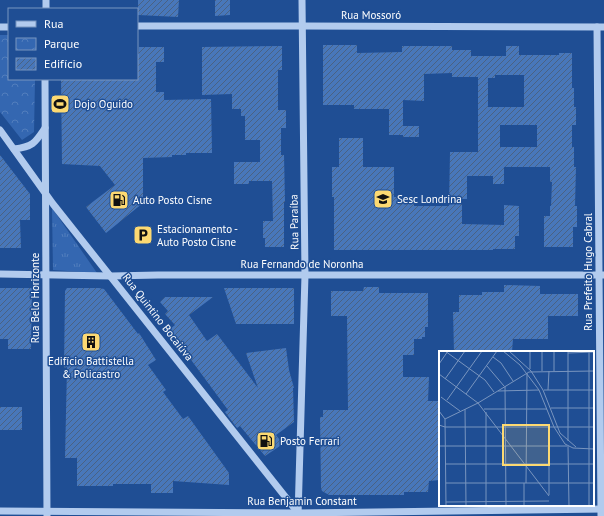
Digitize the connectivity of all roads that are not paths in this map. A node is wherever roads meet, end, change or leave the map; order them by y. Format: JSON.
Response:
{"nodes":[{"id":1,"x":302,"y":0,"type":"edge"},
{"id":2,"x":138,"y":26,"type":"edge"},
{"id":3,"x":303,"y":26,"type":"junction"},
{"id":4,"x":601,"y":27,"type":"edge"},
{"id":5,"x":45,"y":80,"type":"edge"},
{"id":6,"x":45,"y":128,"type":"junction"},
{"id":7,"x":0,"y":130,"type":"edge"},
{"id":8,"x":14,"y":149,"type":"junction"},
{"id":9,"x":46,"y":195,"type":"junction"},
{"id":10,"x":0,"y":274,"type":"edge"},
{"id":11,"x":46,"y":274,"type":"junction"},
{"id":12,"x":306,"y":275,"type":"junction"},
{"id":13,"x":602,"y":275,"type":"edge"},
{"id":14,"x":111,"y":276,"type":"junction"},
{"id":15,"x":0,"y":511,"type":"edge"},
{"id":16,"x":602,"y":511,"type":"edge"},
{"id":17,"x":47,"y":513,"type":"edge"},
{"id":18,"x":299,"y":515,"type":"edge"}],
"edges":[{"from":1,"to":3,"type":"street","name":"Rua Paraíba"},
{"from":2,"to":3,"type":"street","name":"Rua Mossoró"},
{"from":3,"to":4,"type":"street","name":"Rua Mossoró"},
{"from":3,"to":12,"type":"street","name":"Rua Paraíba"},
{"from":4,"to":13,"type":"street","name":"Rua Prefeito Hugo Cabral"},
{"from":5,"to":6,"type":"street","name":"Rua Belo Horizonte"},
{"from":6,"to":8,"type":"street"},
{"from":6,"to":9,"type":"street","name":"Rua Belo Horizonte"},
{"from":7,"to":8,"type":"street","name":"Rua Quintino Bocaiúva"},
{"from":8,"to":9,"type":"street","name":"Rua Quintino Bocaiúva"},
{"from":9,"to":11,"type":"street","name":"Rua Belo Horizonte"},
{"from":9,"to":14,"type":"street","name":"Rua Quintino Bocaiúva"},
{"from":10,"to":11,"type":"street","name":"Rua Fernando de Noronha"},
{"from":11,"to":14,"type":"street","name":"Rua Fernando de Noronha"},
{"from":11,"to":17,"type":"street","name":"Rua Belo Horizonte"},
{"from":12,"to":13,"type":"street","name":"Rua Fernando de Noronha"},
{"from":12,"to":14,"type":"street","name":"Rua Fernando de Noronha"},
{"from":12,"to":18,"type":"street","name":"Rua Paraíba"},
{"from":13,"to":16,"type":"street","name":"Rua Prefeito Hugo Cabral"},
{"from":14,"to":18,"type":"street","name":"Rua Quintino Bocaiúva"},
{"from":15,"to":17,"type":"street","name":"Rua Benjamin Constant"},
{"from":16,"to":18,"type":"street","name":"Rua Benjamin Constant"},
{"from":17,"to":18,"type":"street","name":"Rua Benjamin Constant"}]}
